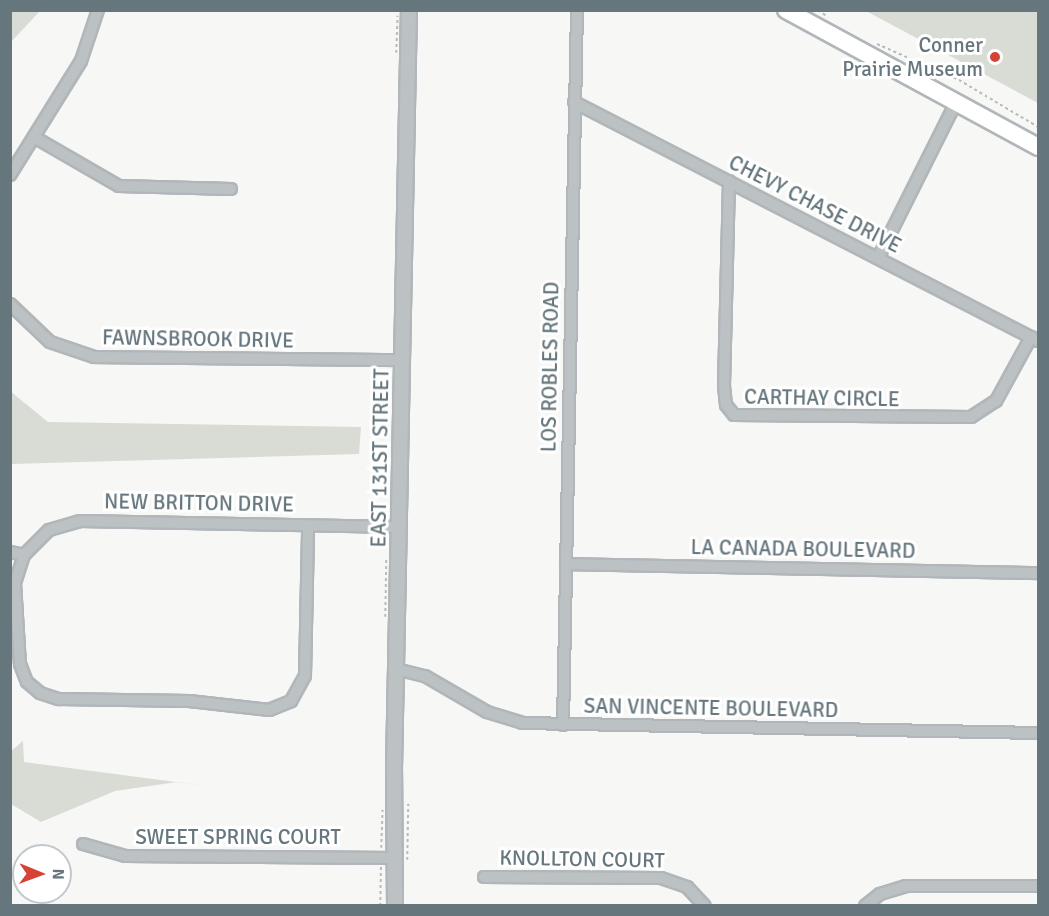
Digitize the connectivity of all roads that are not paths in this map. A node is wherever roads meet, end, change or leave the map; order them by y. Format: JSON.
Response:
{"nodes":[{"id":1,"x":98,"y":10,"type":"edge"},
{"id":2,"x":409,"y":10,"type":"edge"},
{"id":3,"x":577,"y":10,"type":"edge"},
{"id":4,"x":786,"y":10,"type":"edge"},
{"id":5,"x":574,"y":102,"type":"junction"},
{"id":6,"x":955,"y":104,"type":"junction"},
{"id":7,"x":34,"y":137,"type":"junction"},
{"id":8,"x":1038,"y":147,"type":"edge"},
{"id":9,"x":10,"y":175,"type":"edge"},
{"id":10,"x":729,"y":181,"type":"junction"},
{"id":11,"x":231,"y":189,"type":"dead end"},
{"id":12,"x":878,"y":258,"type":"junction"},
{"id":13,"x":10,"y":304,"type":"edge"},
{"id":14,"x":1035,"y":339,"type":"edge"},
{"id":15,"x":403,"y":360,"type":"junction"},
{"id":16,"x":308,"y":526,"type":"junction"},
{"id":17,"x":399,"y":526,"type":"junction"},
{"id":18,"x":10,"y":552,"type":"edge"},
{"id":19,"x":24,"y":555,"type":"junction"},
{"id":20,"x":566,"y":564,"type":"junction"},
{"id":21,"x":1038,"y":573,"type":"edge"},
{"id":22,"x":396,"y":669,"type":"junction"},
{"id":23,"x":563,"y":725,"type":"junction"},
{"id":24,"x":1038,"y":733,"type":"edge"},
{"id":25,"x":83,"y":844,"type":"dead end"},
{"id":26,"x":401,"y":859,"type":"junction"},
{"id":27,"x":484,"y":877,"type":"dead end"},
{"id":28,"x":1038,"y":886,"type":"edge"},
{"id":29,"x":395,"y":906,"type":"edge"},
{"id":30,"x":705,"y":906,"type":"edge"},
{"id":31,"x":865,"y":906,"type":"edge"}],
"edges":[{"from":1,"to":7,"type":"street"},
{"from":2,"to":15,"type":"street","name":"EAST 131ST STREET"},
{"from":3,"to":5,"type":"street","name":"LOS ROBLES ROAD"},
{"from":4,"to":6,"type":"main road"},
{"from":5,"to":10,"type":"street","name":"CHEVY CHASE DRIVE"},
{"from":5,"to":20,"type":"street","name":"LOS ROBLES ROAD"},
{"from":6,"to":8,"type":"main road"},
{"from":6,"to":12,"type":"street"},
{"from":7,"to":9,"type":"street"},
{"from":7,"to":11,"type":"street"},
{"from":10,"to":12,"type":"street","name":"CHEVY CHASE DRIVE"},
{"from":10,"to":14,"type":"street","name":"CARTHAY CIRCLE"},
{"from":12,"to":14,"type":"street","name":"CHEVY CHASE DRIVE"},
{"from":13,"to":15,"type":"street","name":"FAWNSBROOK DRIVE"},
{"from":15,"to":17,"type":"street","name":"EAST 131ST STREET"},
{"from":16,"to":17,"type":"street","name":"NEW BRITTON DRIVE"},
{"from":16,"to":19,"type":"street","name":"NEW BRITTON DRIVE"},
{"from":16,"to":19,"type":"street"},
{"from":17,"to":22,"type":"street","name":"EAST 131ST STREET"},
{"from":18,"to":19,"type":"street"},
{"from":20,"to":21,"type":"street","name":"LA CANADA BOULEVARD"},
{"from":20,"to":23,"type":"street","name":"LOS ROBLES ROAD"},
{"from":22,"to":23,"type":"street","name":"SAN VINCENTE BOULEVARD"},
{"from":22,"to":26,"type":"street","name":"EAST 131ST STREET"},
{"from":23,"to":24,"type":"street","name":"SAN VINCENTE BOULEVARD"},
{"from":25,"to":26,"type":"street","name":"SWEET SPRING COURT"},
{"from":26,"to":29,"type":"street","name":"EAST 131ST STREET"},
{"from":27,"to":30,"type":"street","name":"KNOLLTON COURT"},
{"from":28,"to":31,"type":"street"}]}
